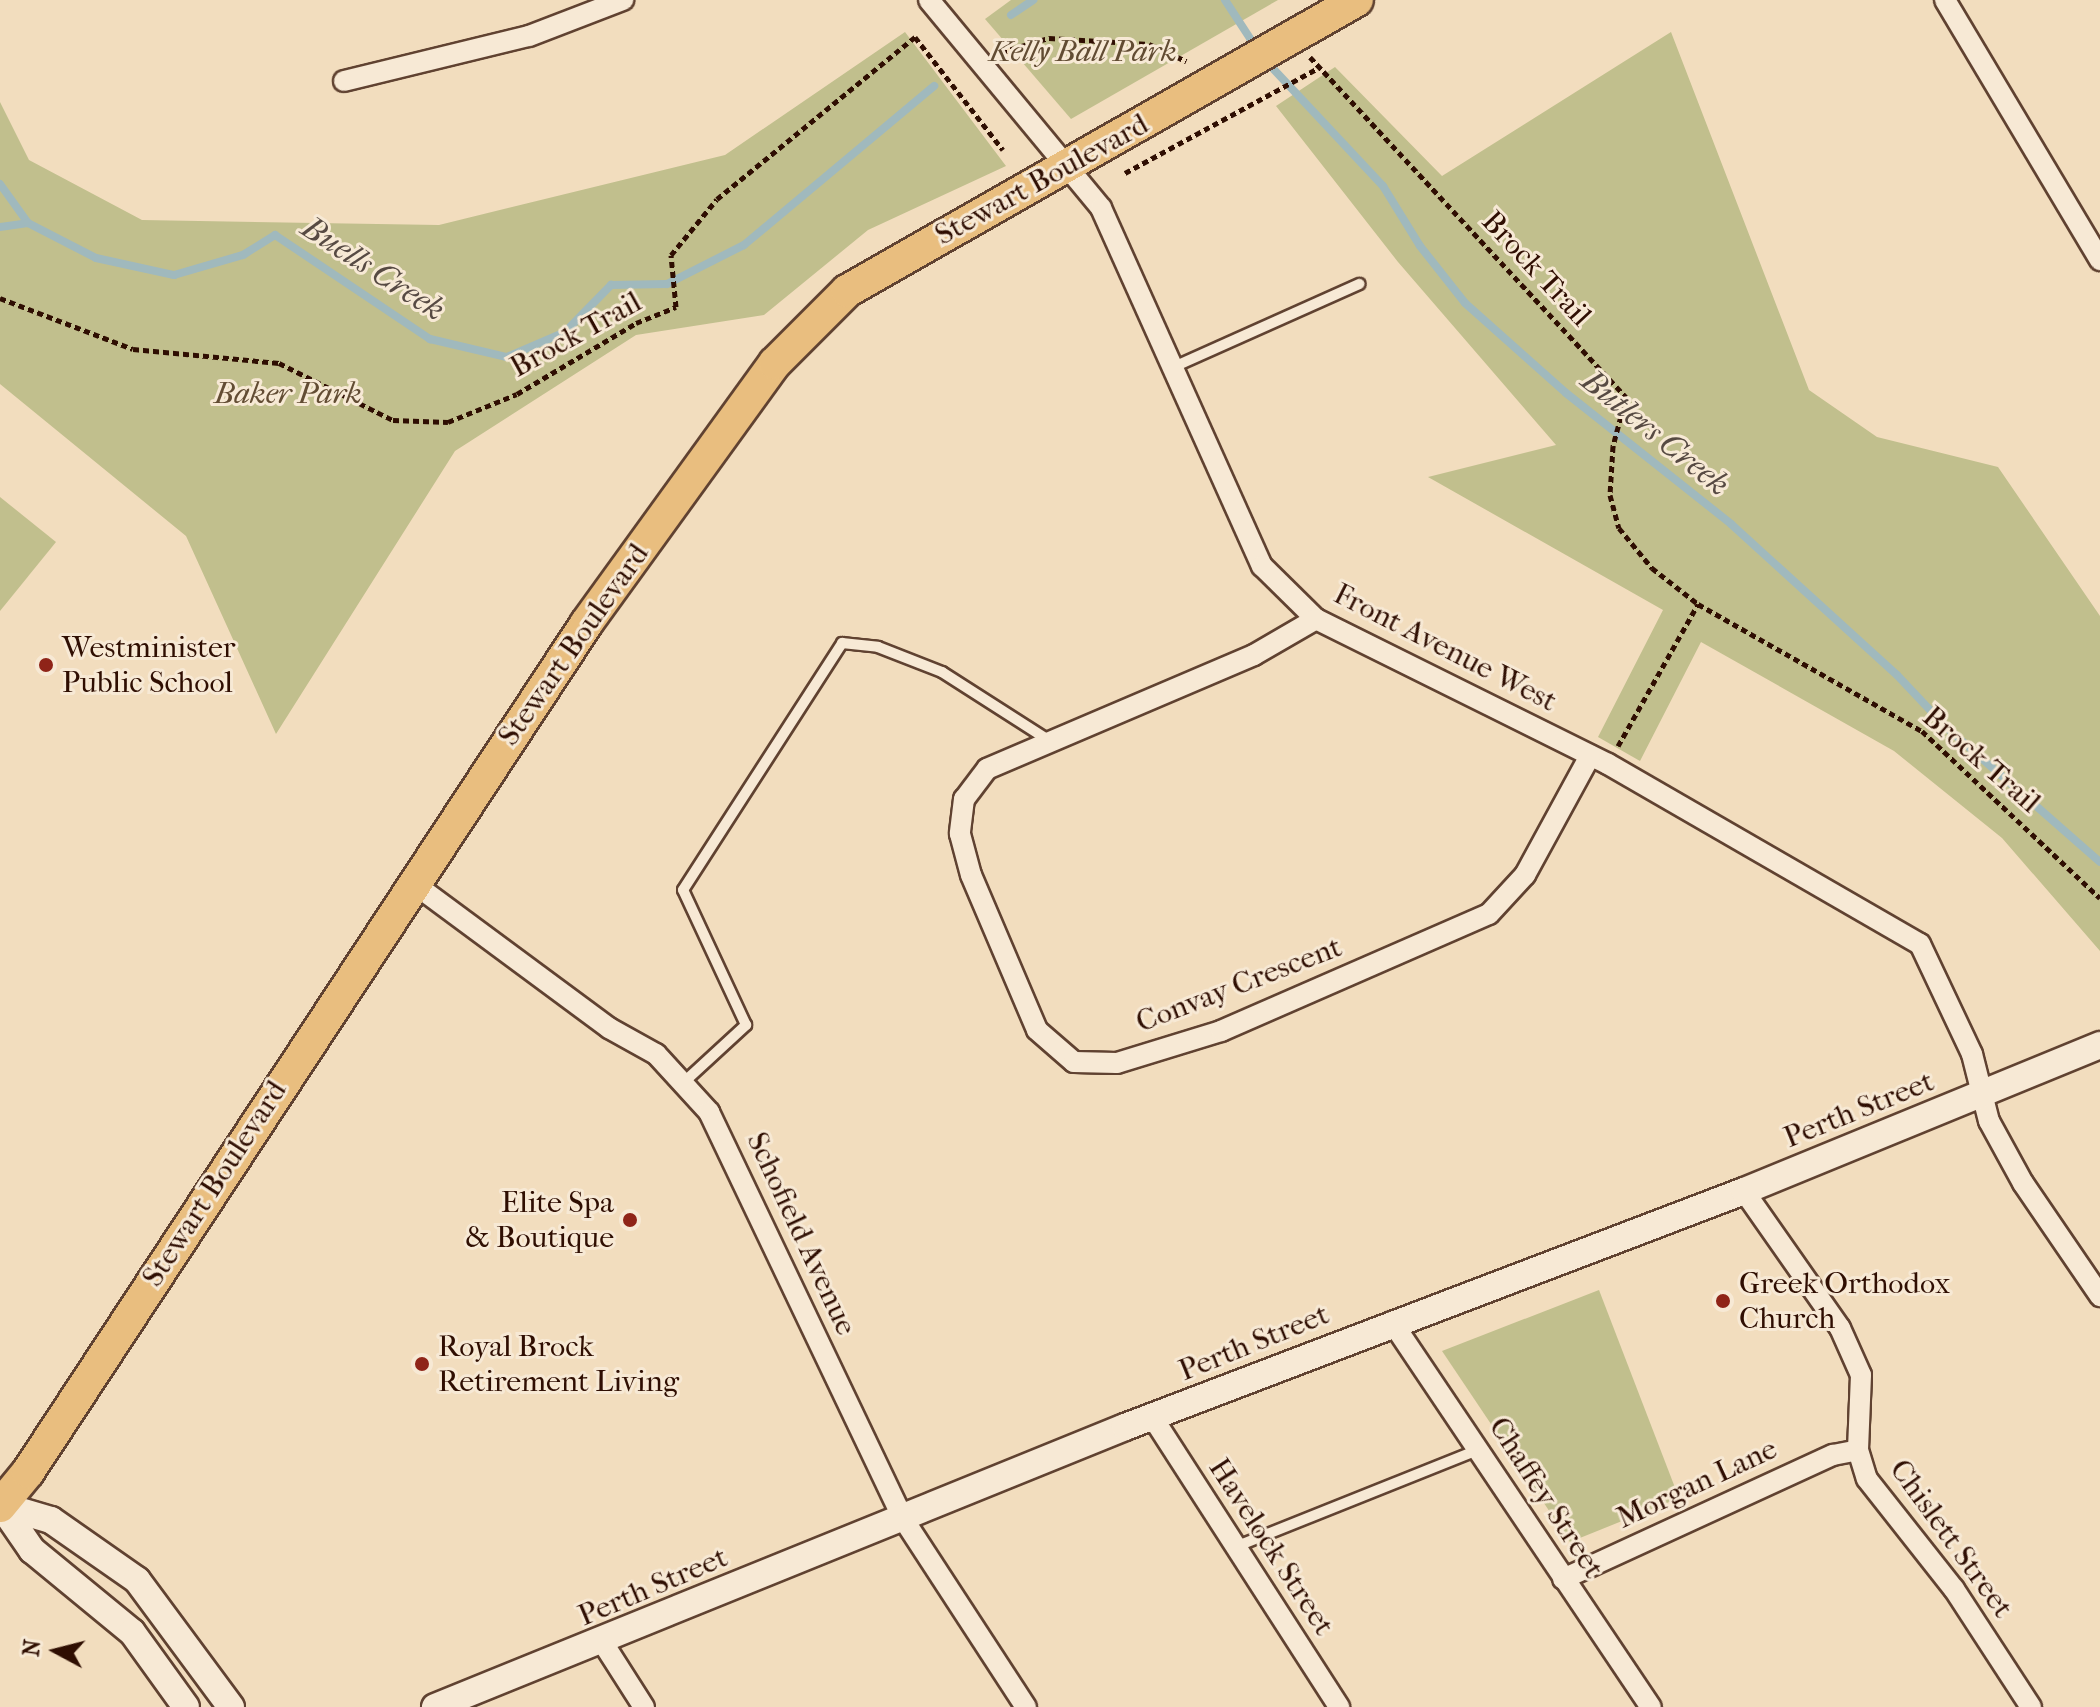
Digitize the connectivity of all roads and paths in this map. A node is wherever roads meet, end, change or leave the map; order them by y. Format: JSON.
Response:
{"nodes":[{"id":1,"x":623,"y":0,"type":"edge"},
{"id":2,"x":929,"y":0,"type":"edge"},
{"id":3,"x":1357,"y":0,"type":"edge"},
{"id":4,"x":1945,"y":0,"type":"edge"},
{"id":5,"x":979,"y":59,"type":"junction"},
{"id":6,"x":1186,"y":61,"type":"dead end"},
{"id":7,"x":344,"y":81,"type":"dead end"},
{"id":8,"x":1003,"y":150,"type":"dead end"},
{"id":9,"x":1064,"y":165,"type":"junction"},
{"id":10,"x":1125,"y":173,"type":"dead end"},
{"id":11,"x":2100,"y":260,"type":"edge"},
{"id":12,"x":1359,"y":284,"type":"dead end"},
{"id":13,"x":0,"y":298,"type":"edge"},
{"id":14,"x":1176,"y":366,"type":"junction"},
{"id":15,"x":1698,"y":604,"type":"junction"},
{"id":16,"x":1316,"y":619,"type":"junction"},
{"id":17,"x":1052,"y":742,"type":"junction"},
{"id":18,"x":1599,"y":760,"type":"junction"},
{"id":19,"x":413,"y":883,"type":"junction"},
{"id":20,"x":2100,"y":898,"type":"edge"},
{"id":21,"x":2100,"y":1045,"type":"edge"},
{"id":22,"x":683,"y":1083,"type":"junction"},
{"id":23,"x":1983,"y":1094,"type":"junction"},
{"id":24,"x":1744,"y":1191,"type":"junction"},
{"id":25,"x":2100,"y":1296,"type":"edge"},
{"id":26,"x":1392,"y":1322,"type":"junction"},
{"id":27,"x":1153,"y":1418,"type":"junction"},
{"id":28,"x":1480,"y":1450,"type":"junction"},
{"id":29,"x":1858,"y":1450,"type":"junction"},
{"id":30,"x":0,"y":1506,"type":"edge"},
{"id":31,"x":902,"y":1517,"type":"junction"},
{"id":32,"x":1235,"y":1547,"type":"junction"},
{"id":33,"x":1563,"y":1579,"type":"junction"},
{"id":34,"x":603,"y":1643,"type":"junction"},
{"id":35,"x":186,"y":1707,"type":"edge"},
{"id":36,"x":231,"y":1707,"type":"edge"},
{"id":37,"x":435,"y":1707,"type":"edge"},
{"id":38,"x":644,"y":1707,"type":"edge"},
{"id":39,"x":1026,"y":1707,"type":"edge"},
{"id":40,"x":1339,"y":1707,"type":"edge"},
{"id":41,"x":1651,"y":1707,"type":"edge"},
{"id":42,"x":2031,"y":1707,"type":"edge"}],
"edges":[{"from":1,"to":7,"type":"street"},
{"from":2,"to":5,"type":"street","name":"Front Avenue West"},
{"from":3,"to":9,"type":"main road","name":"Stewart Boulevard"},
{"from":4,"to":11,"type":"street"},
{"from":5,"to":6,"type":"path"},
{"from":5,"to":9,"type":"street","name":"Front Avenue West"},
{"from":8,"to":13,"type":"path","name":"Brock Trail"},
{"from":9,"to":14,"type":"street","name":"Front Avenue West"},
{"from":9,"to":19,"type":"main road","name":"Stewart Boulevard"},
{"from":10,"to":15,"type":"path","name":"Brock Trail"},
{"from":12,"to":14,"type":"lane"},
{"from":14,"to":16,"type":"street","name":"Front Avenue West"},
{"from":15,"to":18,"type":"path"},
{"from":15,"to":20,"type":"path","name":"Brock Trail"},
{"from":16,"to":17,"type":"street","name":"Convay Crescent"},
{"from":16,"to":18,"type":"street","name":"Front Avenue West"},
{"from":17,"to":18,"type":"street","name":"Convay Crescent"},
{"from":17,"to":22,"type":"lane"},
{"from":18,"to":23,"type":"street","name":"Front Avenue West"},
{"from":19,"to":22,"type":"street","name":"Schofield Avenue"},
{"from":19,"to":30,"type":"main road","name":"Stewart Boulevard"},
{"from":21,"to":23,"type":"street","name":"Perth Street"},
{"from":22,"to":31,"type":"street","name":"Schofield Avenue"},
{"from":23,"to":24,"type":"street","name":"Perth Street"},
{"from":23,"to":25,"type":"street","name":"Front Avenue West"},
{"from":24,"to":26,"type":"street","name":"Perth Street"},
{"from":24,"to":29,"type":"street","name":"Chislett Street"},
{"from":26,"to":27,"type":"street","name":"Perth Street"},
{"from":26,"to":28,"type":"street","name":"Chaffey Street"},
{"from":27,"to":31,"type":"street","name":"Perth Street"},
{"from":27,"to":32,"type":"street","name":"Havelock Street"},
{"from":28,"to":32,"type":"lane"},
{"from":28,"to":33,"type":"street","name":"Chaffey Street"},
{"from":29,"to":33,"type":"street","name":"Morgan Lane"},
{"from":29,"to":42,"type":"street","name":"Chislett Street"},
{"from":30,"to":35,"type":"street"},
{"from":30,"to":36,"type":"street"},
{"from":31,"to":34,"type":"street","name":"Perth Street"},
{"from":31,"to":39,"type":"street","name":"Schofield Avenue"},
{"from":32,"to":40,"type":"street","name":"Havelock Street"},
{"from":33,"to":41,"type":"street","name":"Chaffey Street"},
{"from":34,"to":37,"type":"street","name":"Perth Street"},
{"from":34,"to":38,"type":"street"}]}
